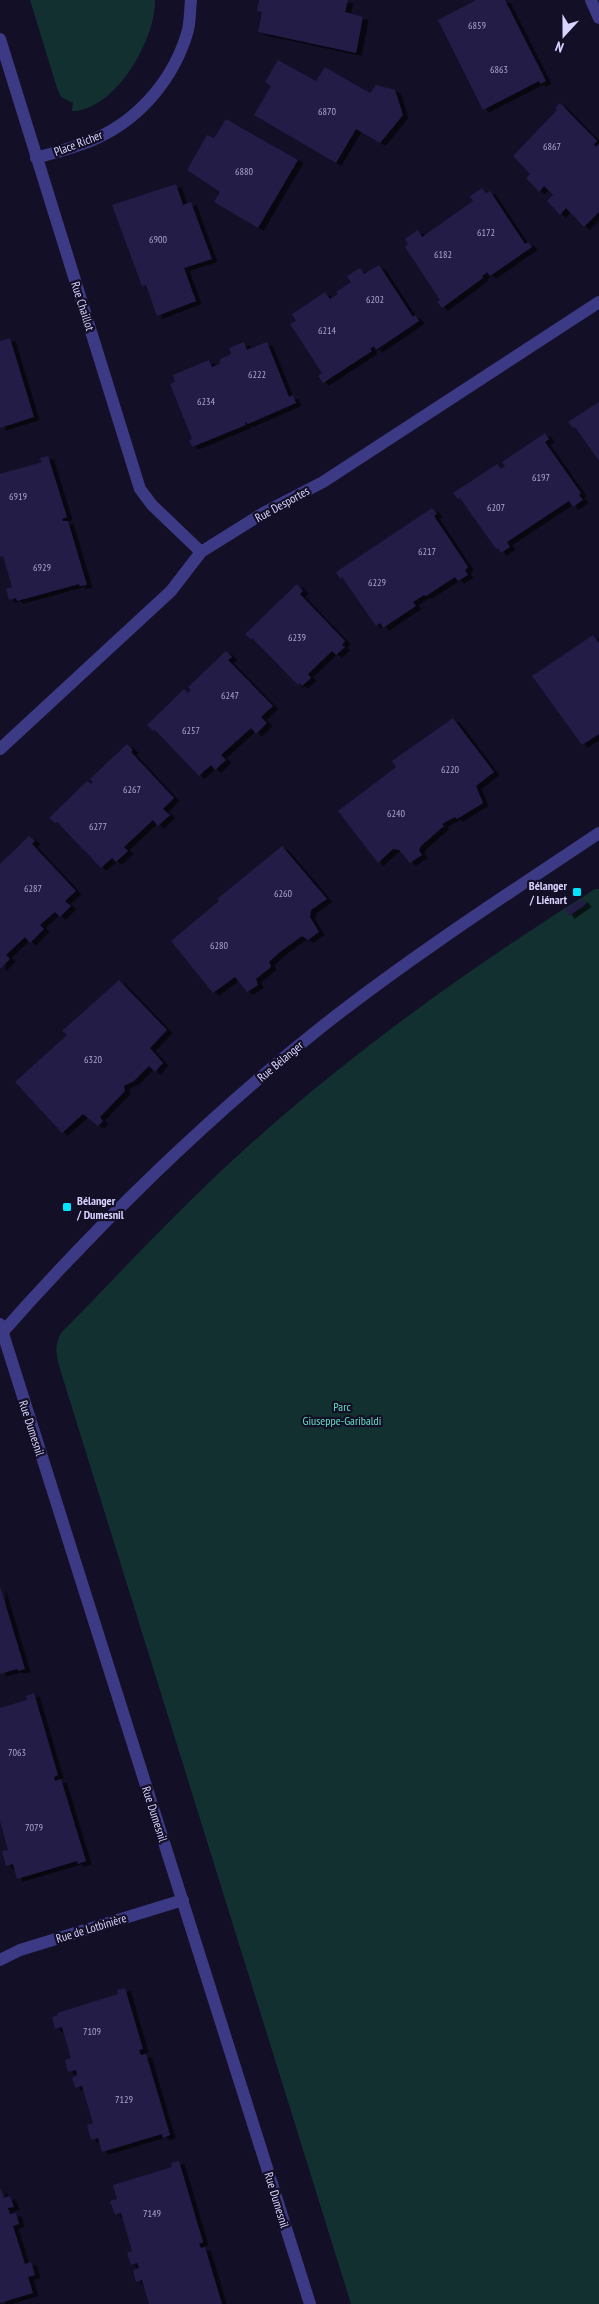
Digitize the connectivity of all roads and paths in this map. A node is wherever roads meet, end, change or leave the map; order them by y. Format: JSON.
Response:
{"nodes":[{"id":1,"x":191,"y":0,"type":"edge"},
{"id":2,"x":591,"y":0,"type":"edge"},
{"id":3,"x":599,"y":18,"type":"edge"},
{"id":4,"x":0,"y":39,"type":"edge"},
{"id":5,"x":36,"y":158,"type":"junction"},
{"id":6,"x":599,"y":302,"type":"edge"},
{"id":7,"x":201,"y":552,"type":"junction"},
{"id":8,"x":0,"y":749,"type":"edge"},
{"id":9,"x":599,"y":833,"type":"edge"},
{"id":10,"x":1,"y":1331,"type":"edge"},
{"id":11,"x":183,"y":1900,"type":"junction"},
{"id":12,"x":0,"y":1960,"type":"edge"},
{"id":13,"x":310,"y":2304,"type":"edge"}],
"edges":[{"from":1,"to":5,"type":"street","name":"Place Richer"},
{"from":2,"to":3,"type":"street"},
{"from":4,"to":5,"type":"street","name":"Rue Chaillot"},
{"from":5,"to":7,"type":"street","name":"Rue Chaillot"},
{"from":6,"to":7,"type":"street","name":"Rue Desportes"},
{"from":7,"to":8,"type":"street","name":"Rue Desportes"},
{"from":9,"to":10,"type":"street","name":"Rue Bélanger"},
{"from":10,"to":11,"type":"street","name":"Rue Dumesnil"},
{"from":11,"to":12,"type":"street","name":"Rue de Lotbinière"},
{"from":11,"to":13,"type":"street","name":"Rue Dumesnil"}]}
